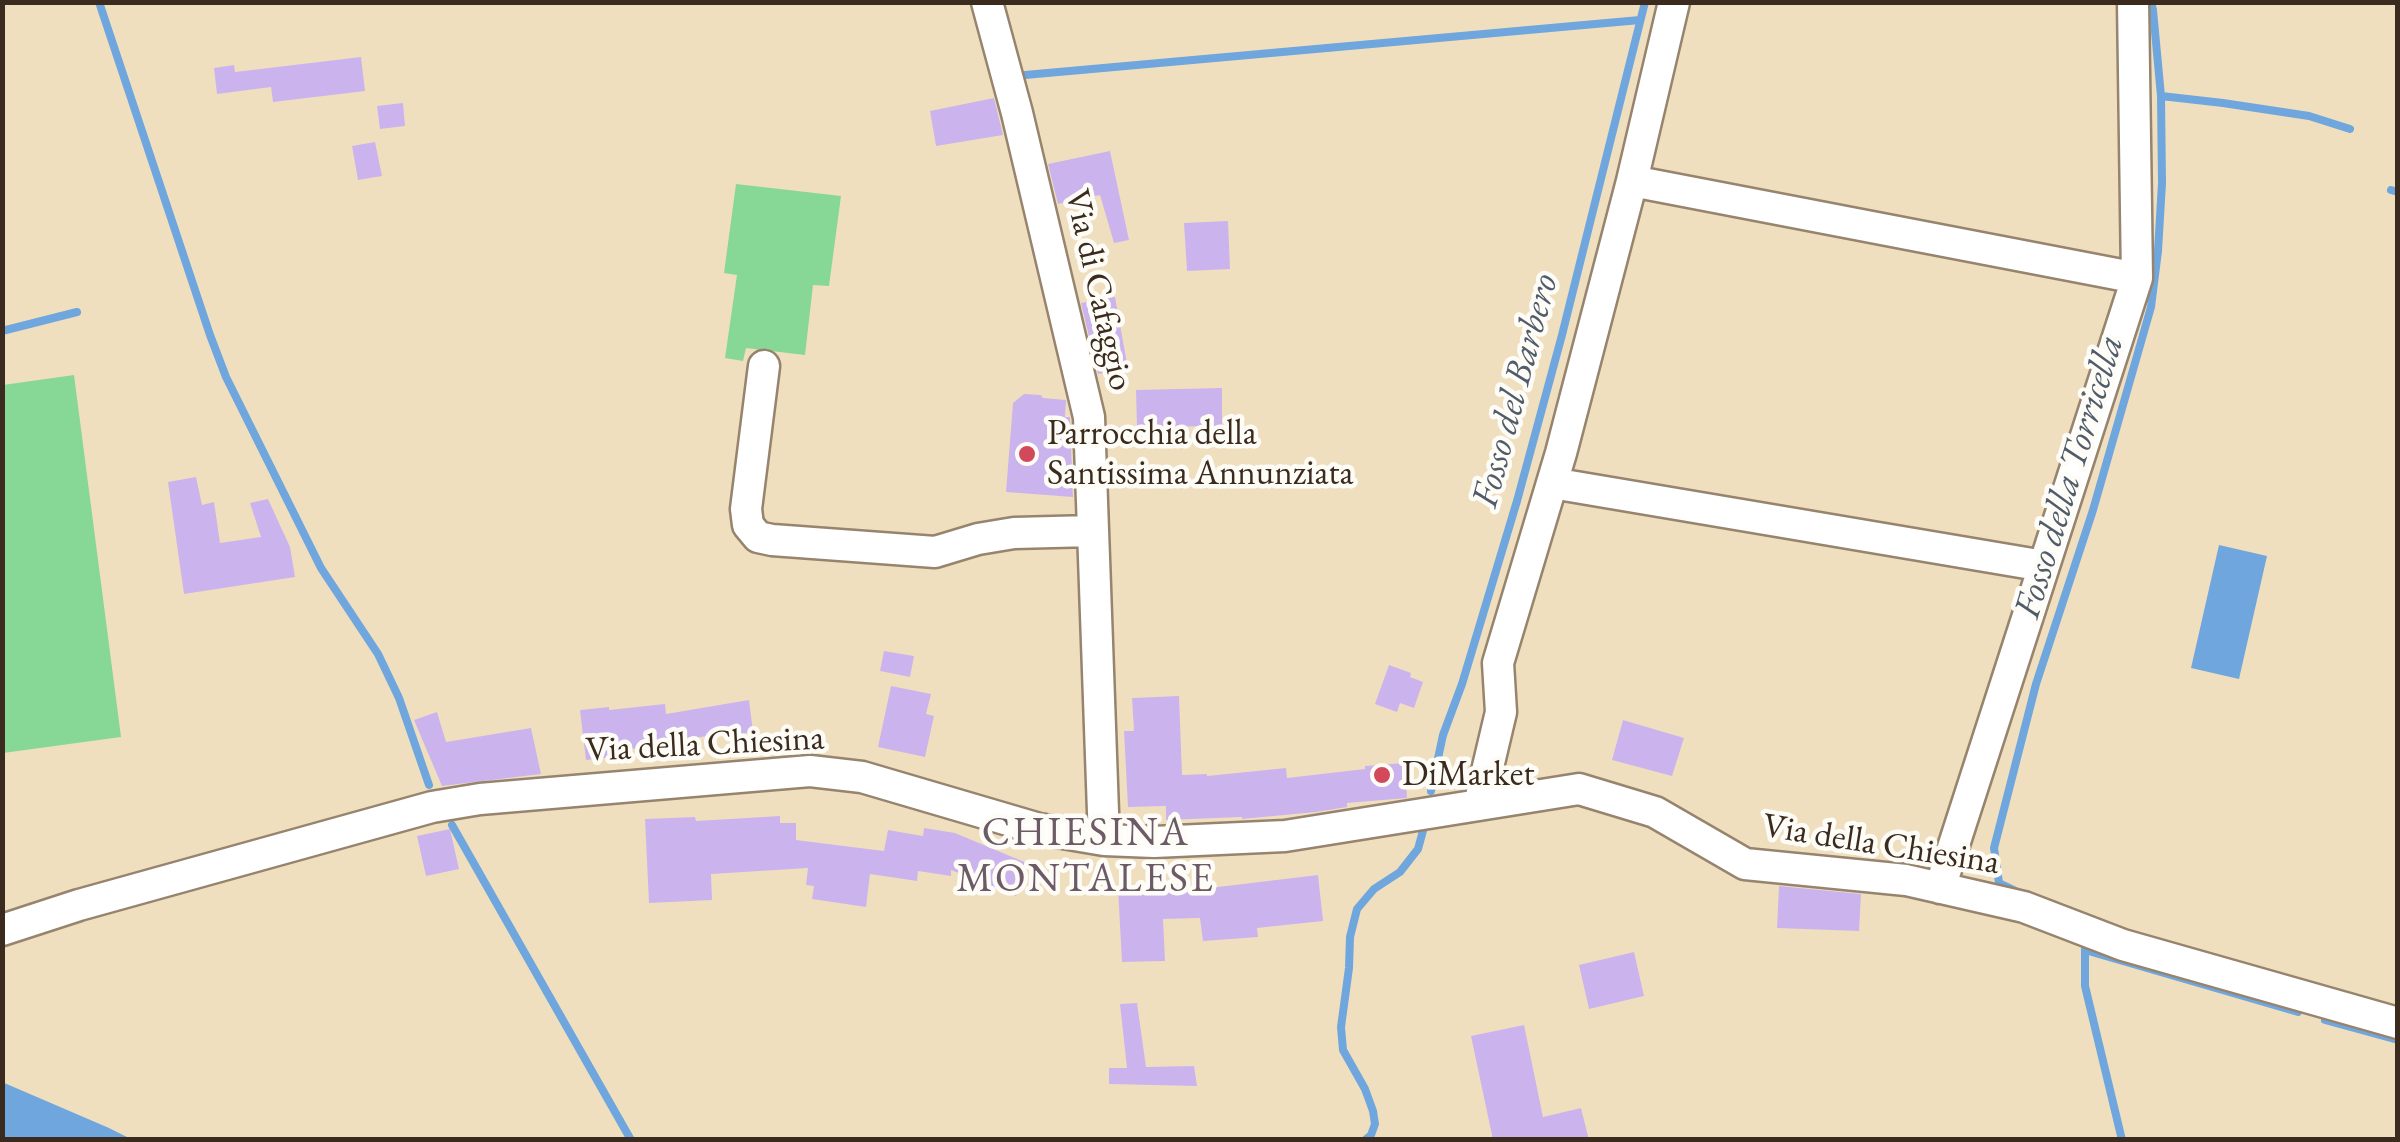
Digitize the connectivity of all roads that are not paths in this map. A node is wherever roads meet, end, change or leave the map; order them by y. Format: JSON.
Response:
{"nodes":[{"id":1,"x":987,"y":2,"type":"edge"},
{"id":2,"x":1674,"y":2,"type":"edge"},
{"id":3,"x":2133,"y":2,"type":"edge"},
{"id":4,"x":1632,"y":180,"type":"junction"},
{"id":5,"x":2136,"y":278,"type":"junction"},
{"id":6,"x":764,"y":366,"type":"dead end"},
{"id":7,"x":1552,"y":483,"type":"junction"},
{"id":8,"x":1092,"y":531,"type":"junction"},
{"id":9,"x":2044,"y":566,"type":"junction"},
{"id":10,"x":1479,"y":805,"type":"junction"},
{"id":11,"x":1104,"y":840,"type":"junction"},
{"id":12,"x":1940,"y":888,"type":"junction"},
{"id":13,"x":2,"y":930,"type":"edge"},
{"id":14,"x":2398,"y":1024,"type":"edge"}],
"edges":[{"from":1,"to":8,"type":"street","name":"Via di Cafaggio"},
{"from":2,"to":4,"type":"street"},
{"from":3,"to":5,"type":"street"},
{"from":4,"to":5,"type":"street"},
{"from":4,"to":7,"type":"street"},
{"from":5,"to":9,"type":"street"},
{"from":6,"to":8,"type":"street"},
{"from":7,"to":9,"type":"street"},
{"from":7,"to":10,"type":"street"},
{"from":8,"to":11,"type":"street","name":"Via di Cafaggio"},
{"from":9,"to":12,"type":"street"},
{"from":10,"to":11,"type":"street","name":"Via della Chiesina"},
{"from":10,"to":12,"type":"street","name":"Via della Chiesina"},
{"from":11,"to":13,"type":"street","name":"Via della Chiesina"},
{"from":12,"to":14,"type":"street","name":"Via della Chiesina"}]}
